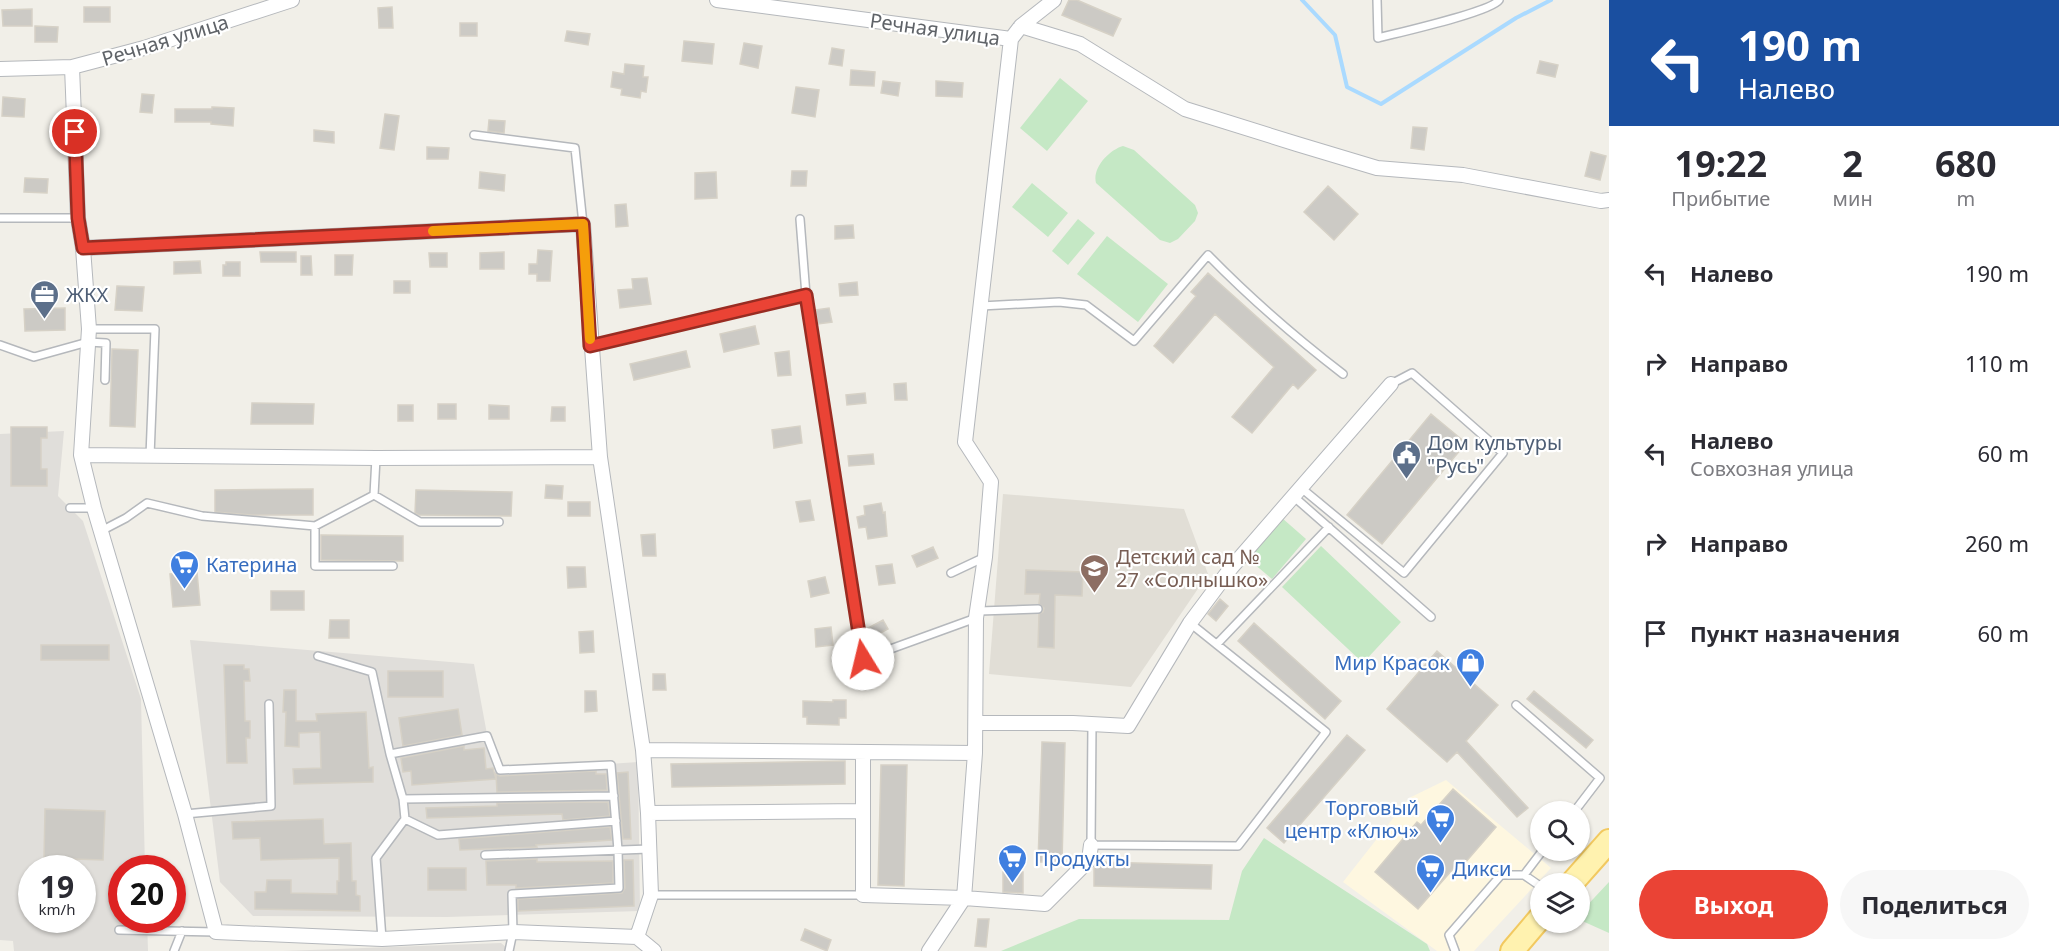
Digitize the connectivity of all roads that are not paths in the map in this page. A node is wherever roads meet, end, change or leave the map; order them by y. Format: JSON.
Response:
{"nodes":[{"id":1,"x":292,"y":0,"type":"edge"},
{"id":2,"x":717,"y":0,"type":"edge"},
{"id":3,"x":1054,"y":0,"type":"edge"},
{"id":4,"x":1377,"y":0,"type":"edge"},
{"id":5,"x":1498,"y":0,"type":"edge"},
{"id":6,"x":1021,"y":26,"type":"junction"},
{"id":7,"x":1011,"y":39,"type":"junction"},
{"id":8,"x":72,"y":68,"type":"junction"},
{"id":9,"x":0,"y":69,"type":"edge"},
{"id":10,"x":474,"y":135,"type":"dead end"},
{"id":11,"x":1609,"y":200,"type":"edge"},
{"id":12,"x":0,"y":218,"type":"edge"},
{"id":13,"x":78,"y":218,"type":"junction"},
{"id":14,"x":800,"y":219,"type":"dead end"},
{"id":15,"x":583,"y":224,"type":"junction"},
{"id":16,"x":83,"y":248,"type":"junction"},
{"id":17,"x":806,"y":295,"type":"junction"},
{"id":18,"x":981,"y":306,"type":"junction"},
{"id":19,"x":88,"y":335,"type":"junction"},
{"id":20,"x":0,"y":345,"type":"edge"},
{"id":21,"x":590,"y":346,"type":"junction"},
{"id":22,"x":1343,"y":374,"type":"dead end"},
{"id":23,"x":105,"y":380,"type":"dead end"},
{"id":24,"x":1391,"y":384,"type":"joint"},
{"id":25,"x":81,"y":455,"type":"junction"},
{"id":26,"x":150,"y":456,"type":"junction"},
{"id":27,"x":600,"y":457,"type":"junction"},
{"id":28,"x":376,"y":458,"type":"junction"},
{"id":29,"x":1297,"y":492,"type":"junction"},
{"id":30,"x":374,"y":495,"type":"junction"},
{"id":31,"x":70,"y":508,"type":"dead end"},
{"id":32,"x":94,"y":508,"type":"junction"},
{"id":33,"x":499,"y":522,"type":"dead end"},
{"id":34,"x":315,"y":526,"type":"junction"},
{"id":35,"x":1329,"y":527,"type":"junction"},
{"id":36,"x":101,"y":531,"type":"junction"},
{"id":37,"x":985,"y":557,"type":"junction"},
{"id":38,"x":393,"y":566,"type":"dead end"},
{"id":39,"x":951,"y":573,"type":"dead end"},
{"id":40,"x":1038,"y":609,"type":"dead end"},
{"id":41,"x":978,"y":614,"type":"junction"},
{"id":42,"x":1431,"y":617,"type":"dead end"},
{"id":43,"x":1190,"y":623,"type":"junction"},
{"id":44,"x":1217,"y":644,"type":"junction"},
{"id":45,"x":318,"y":656,"type":"dead end"},
{"id":46,"x":268,"y":704,"type":"dead end"},
{"id":47,"x":1516,"y":705,"type":"dead end"},
{"id":48,"x":976,"y":723,"type":"junction"},
{"id":49,"x":1092,"y":724,"type":"junction"},
{"id":50,"x":643,"y":750,"type":"junction"},
{"id":51,"x":863,"y":753,"type":"junction"},
{"id":52,"x":975,"y":753,"type":"junction"},
{"id":53,"x":390,"y":754,"type":"junction"},
{"id":54,"x":614,"y":796,"type":"junction"},
{"id":55,"x":403,"y":799,"type":"junction"},
{"id":56,"x":1582,"y":801,"type":"edge"},
{"id":57,"x":863,"y":811,"type":"junction"},
{"id":58,"x":648,"y":813,"type":"junction"},
{"id":59,"x":185,"y":814,"type":"junction"},
{"id":60,"x":405,"y":819,"type":"junction"},
{"id":61,"x":616,"y":821,"type":"junction"},
{"id":62,"x":1609,"y":841,"type":"edge"},
{"id":63,"x":1092,"y":845,"type":"junction"},
{"id":64,"x":649,"y":849,"type":"junction"},
{"id":65,"x":618,"y":850,"type":"junction"},
{"id":66,"x":485,"y":855,"type":"dead end"},
{"id":67,"x":1535,"y":861,"type":"edge"},
{"id":68,"x":1581,"y":873,"type":"edge"},
{"id":69,"x":1524,"y":875,"type":"junction"},
{"id":70,"x":1530,"y":879,"type":"edge"},
{"id":71,"x":862,"y":895,"type":"junction"},
{"id":72,"x":651,"y":896,"type":"junction"},
{"id":73,"x":964,"y":898,"type":"junction"},
{"id":74,"x":1530,"y":930,"type":"edge"},
{"id":75,"x":186,"y":931,"type":"edge"},
{"id":76,"x":216,"y":932,"type":"junction"},
{"id":77,"x":513,"y":932,"type":"junction"},
{"id":78,"x":181,"y":933,"type":"edge"},
{"id":79,"x":637,"y":937,"type":"junction"},
{"id":80,"x":382,"y":939,"type":"junction"},
{"id":81,"x":174,"y":951,"type":"edge"},
{"id":82,"x":509,"y":951,"type":"edge"},
{"id":83,"x":654,"y":951,"type":"edge"},
{"id":84,"x":929,"y":951,"type":"edge"},
{"id":85,"x":1455,"y":951,"type":"edge"},
{"id":86,"x":1512,"y":951,"type":"edge"}],
"edges":[{"from":1,"to":8,"type":"street","name":"Речная улица"},
{"from":2,"to":7,"type":"street","name":"Речная улица"},
{"from":3,"to":6,"type":"street"},
{"from":4,"to":5,"type":"lane"},
{"from":6,"to":7,"type":"street"},
{"from":6,"to":11,"type":"street"},
{"from":7,"to":18,"type":"street"},
{"from":8,"to":9,"type":"street","name":"Речная улица"},
{"from":8,"to":13,"type":"street"},
{"from":10,"to":15,"type":"lane"},
{"from":12,"to":13,"type":"lane"},
{"from":13,"to":16,"type":"street"},
{"from":14,"to":17,"type":"lane"},
{"from":15,"to":16,"type":"street"},
{"from":15,"to":21,"type":"street"},
{"from":16,"to":19,"type":"street"},
{"from":17,"to":21,"type":"lane"},
{"from":17,"to":41,"type":"lane"},
{"from":18,"to":22,"type":"lane"},
{"from":18,"to":37,"type":"street"},
{"from":19,"to":20,"type":"lane"},
{"from":19,"to":23,"type":"lane"},
{"from":19,"to":25,"type":"street"},
{"from":19,"to":26,"type":"lane"},
{"from":21,"to":27,"type":"street"},
{"from":24,"to":29,"type":"street"},
{"from":24,"to":29,"type":"lane"},
{"from":25,"to":26,"type":"street"},
{"from":25,"to":32,"type":"street"},
{"from":26,"to":28,"type":"street"},
{"from":27,"to":28,"type":"street"},
{"from":27,"to":50,"type":"street"},
{"from":28,"to":30,"type":"lane"},
{"from":29,"to":35,"type":"lane"},
{"from":29,"to":43,"type":"street"},
{"from":30,"to":33,"type":"lane"},
{"from":30,"to":34,"type":"lane"},
{"from":31,"to":32,"type":"lane"},
{"from":32,"to":36,"type":"street"},
{"from":34,"to":36,"type":"lane"},
{"from":34,"to":38,"type":"lane"},
{"from":35,"to":42,"type":"lane"},
{"from":35,"to":44,"type":"lane"},
{"from":36,"to":59,"type":"street"},
{"from":37,"to":39,"type":"lane"},
{"from":37,"to":41,"type":"street"},
{"from":40,"to":41,"type":"lane"},
{"from":41,"to":48,"type":"street"},
{"from":43,"to":44,"type":"lane"},
{"from":43,"to":49,"type":"street"},
{"from":44,"to":63,"type":"lane"},
{"from":45,"to":53,"type":"lane"},
{"from":46,"to":59,"type":"lane"},
{"from":47,"to":56,"type":"lane"},
{"from":48,"to":49,"type":"street"},
{"from":48,"to":52,"type":"street"},
{"from":49,"to":63,"type":"lane"},
{"from":50,"to":51,"type":"street"},
{"from":50,"to":58,"type":"street"},
{"from":51,"to":52,"type":"street"},
{"from":51,"to":57,"type":"street"},
{"from":52,"to":73,"type":"street"},
{"from":53,"to":54,"type":"lane"},
{"from":53,"to":55,"type":"lane"},
{"from":54,"to":55,"type":"lane"},
{"from":54,"to":61,"type":"lane"},
{"from":55,"to":60,"type":"lane"},
{"from":57,"to":58,"type":"street"},
{"from":57,"to":71,"type":"street"},
{"from":58,"to":64,"type":"street"},
{"from":59,"to":76,"type":"street"},
{"from":60,"to":61,"type":"lane"},
{"from":60,"to":80,"type":"lane"},
{"from":61,"to":65,"type":"lane"},
{"from":62,"to":68,"type":"main road"},
{"from":63,"to":73,"type":"street"},
{"from":64,"to":65,"type":"lane"},
{"from":64,"to":72,"type":"street"},
{"from":65,"to":66,"type":"lane"},
{"from":65,"to":77,"type":"lane"},
{"from":67,"to":69,"type":"lane"},
{"from":69,"to":70,"type":"lane"},
{"from":69,"to":85,"type":"lane"},
{"from":71,"to":72,"type":"lane"},
{"from":71,"to":73,"type":"street"},
{"from":72,"to":79,"type":"street"},
{"from":73,"to":84,"type":"street"},
{"from":74,"to":86,"type":"main road"},
{"from":75,"to":76,"type":"lane"},
{"from":76,"to":80,"type":"street"},
{"from":77,"to":79,"type":"street"},
{"from":77,"to":80,"type":"street"},
{"from":77,"to":82,"type":"lane"},
{"from":78,"to":81,"type":"lane"},
{"from":79,"to":83,"type":"street"}]}
